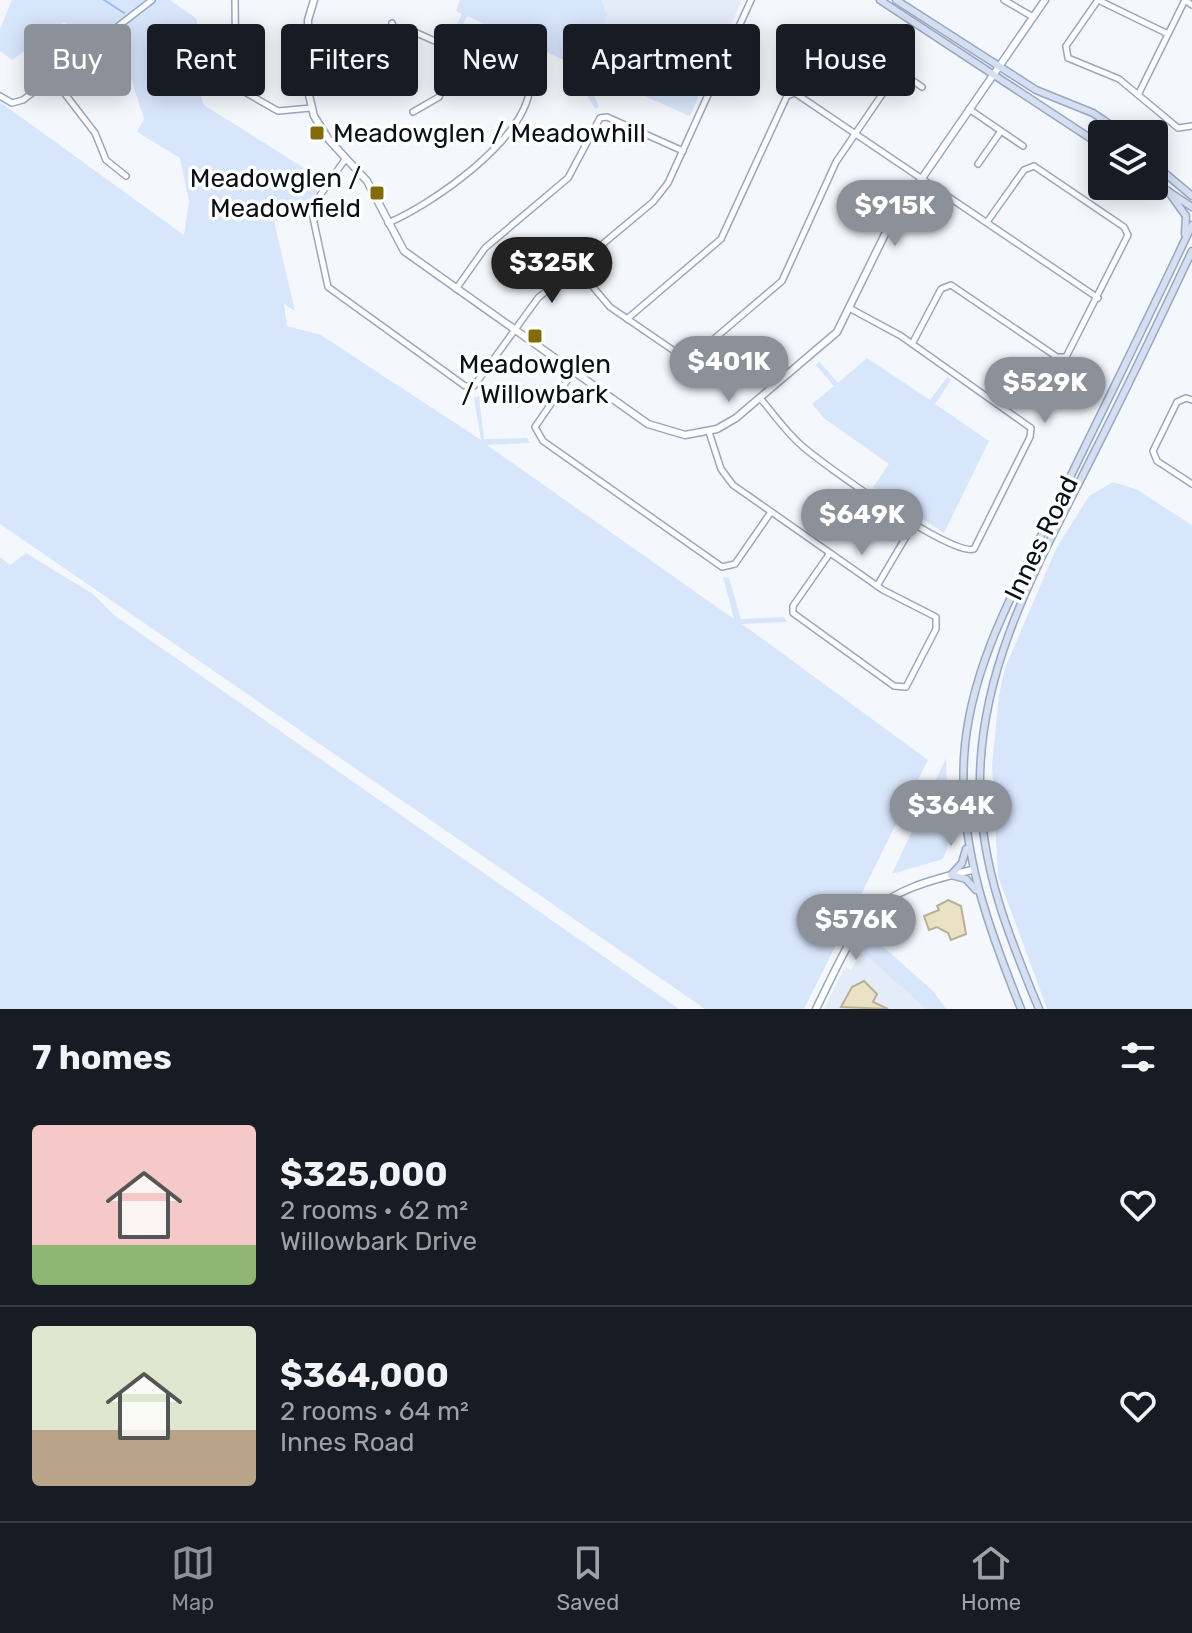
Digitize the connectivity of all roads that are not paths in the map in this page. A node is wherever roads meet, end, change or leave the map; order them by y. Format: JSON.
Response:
{"nodes":[{"id":1,"x":152,"y":0,"type":"edge"},
{"id":2,"x":235,"y":0,"type":"edge"},
{"id":3,"x":314,"y":0,"type":"edge"},
{"id":4,"x":751,"y":0,"type":"edge"},
{"id":5,"x":880,"y":0,"type":"edge"},
{"id":6,"x":896,"y":0,"type":"edge"},
{"id":7,"x":1004,"y":0,"type":"edge"},
{"id":8,"x":1045,"y":0,"type":"edge"},
{"id":9,"x":1098,"y":0,"type":"edge"},
{"id":10,"x":1185,"y":0,"type":"edge"},
{"id":11,"x":1192,"y":5,"type":"edge"},
{"id":12,"x":1033,"y":17,"type":"junction"},
{"id":13,"x":121,"y":24,"type":"edge"},
{"id":14,"x":308,"y":24,"type":"edge"},
{"id":15,"x":1168,"y":34,"type":"junction"},
{"id":16,"x":999,"y":67,"type":"junction"},
{"id":17,"x":993,"y":74,"type":"junction"},
{"id":18,"x":915,"y":82,"type":"edge"},
{"id":19,"x":922,"y":87,"type":"dead end"},
{"id":20,"x":1139,"y":93,"type":"junction"},
{"id":21,"x":0,"y":96,"type":"edge"},
{"id":22,"x":28,"y":96,"type":"edge"},
{"id":23,"x":67,"y":96,"type":"edge"},
{"id":24,"x":311,"y":96,"type":"edge"},
{"id":25,"x":439,"y":96,"type":"edge"},
{"id":26,"x":528,"y":96,"type":"edge"},
{"id":27,"x":881,"y":96,"type":"edge"},
{"id":28,"x":311,"y":108,"type":"junction"},
{"id":29,"x":969,"y":109,"type":"junction"},
{"id":30,"x":413,"y":112,"type":"dead end"},
{"id":31,"x":1103,"y":120,"type":"edge"},
{"id":32,"x":1192,"y":126,"type":"edge"},
{"id":33,"x":1001,"y":131,"type":"junction"},
{"id":34,"x":857,"y":132,"type":"junction"},
{"id":35,"x":1088,"y":137,"type":"edge"},
{"id":36,"x":1023,"y":146,"type":"dead end"},
{"id":37,"x":683,"y":151,"type":"junction"},
{"id":38,"x":346,"y":158,"type":"junction"},
{"id":39,"x":978,"y":164,"type":"dead end"},
{"id":40,"x":126,"y":176,"type":"dead end"},
{"id":41,"x":1168,"y":177,"type":"edge"},
{"id":42,"x":922,"y":178,"type":"junction"},
{"id":43,"x":1174,"y":182,"type":"junction"},
{"id":44,"x":1192,"y":187,"type":"edge"},
{"id":45,"x":1168,"y":191,"type":"joint"},
{"id":46,"x":1192,"y":196,"type":"edge"},
{"id":47,"x":1192,"y":207,"type":"edge"},
{"id":48,"x":987,"y":222,"type":"junction"},
{"id":49,"x":388,"y":223,"type":"junction"},
{"id":50,"x":1192,"y":225,"type":"edge"},
{"id":51,"x":1182,"y":246,"type":"junction"},
{"id":52,"x":1192,"y":251,"type":"edge"},
{"id":53,"x":1192,"y":261,"type":"edge"},
{"id":54,"x":576,"y":267,"type":"junction"},
{"id":55,"x":1175,"y":287,"type":"junction"},
{"id":56,"x":456,"y":289,"type":"junction"},
{"id":57,"x":1098,"y":298,"type":"junction"},
{"id":58,"x":851,"y":309,"type":"junction"},
{"id":59,"x":627,"y":319,"type":"junction"},
{"id":60,"x":515,"y":331,"type":"junction"},
{"id":61,"x":912,"y":344,"type":"junction"},
{"id":62,"x":573,"y":372,"type":"junction"},
{"id":63,"x":760,"y":398,"type":"junction"},
{"id":64,"x":1192,"y":400,"type":"edge"},
{"id":65,"x":709,"y":432,"type":"junction"},
{"id":66,"x":1192,"y":484,"type":"edge"},
{"id":67,"x":771,"y":512,"type":"junction"},
{"id":68,"x":913,"y":525,"type":"junction"},
{"id":69,"x":830,"y":553,"type":"junction"},
{"id":70,"x":877,"y":586,"type":"junction"},
{"id":71,"x":967,"y":843,"type":"junction"},
{"id":72,"x":988,"y":866,"type":"junction"},
{"id":73,"x":972,"y":870,"type":"junction"},
{"id":74,"x":951,"y":875,"type":"junction"},
{"id":75,"x":978,"y":893,"type":"junction"},
{"id":76,"x":816,"y":1009,"type":"edge"},
{"id":77,"x":1021,"y":1009,"type":"edge"},
{"id":78,"x":1039,"y":1009,"type":"edge"}],
"edges":[{"from":1,"to":13,"type":"street"},
{"from":2,"to":28,"type":"street"},
{"from":3,"to":14,"type":"street"},
{"from":4,"to":37,"type":"street"},
{"from":5,"to":17,"type":"main road"},
{"from":6,"to":16,"type":"main road"},
{"from":7,"to":12,"type":"street"},
{"from":8,"to":12,"type":"street"},
{"from":9,"to":15,"type":"street"},
{"from":9,"to":20,"type":"street"},
{"from":10,"to":11,"type":"street"},
{"from":10,"to":15,"type":"street"},
{"from":12,"to":16,"type":"street"},
{"from":15,"to":20,"type":"street"},
{"from":16,"to":17,"type":"street"},
{"from":16,"to":31,"type":"main road"},
{"from":17,"to":29,"type":"street"},
{"from":17,"to":35,"type":"main road"},
{"from":18,"to":19,"type":"street"},
{"from":20,"to":32,"type":"street"},
{"from":21,"to":22,"type":"street"},
{"from":23,"to":40,"type":"street"},
{"from":24,"to":28,"type":"street"},
{"from":25,"to":30,"type":"street"},
{"from":26,"to":49,"type":"street"},
{"from":27,"to":34,"type":"street"},
{"from":28,"to":38,"type":"street"},
{"from":29,"to":33,"type":"street"},
{"from":29,"to":42,"type":"street"},
{"from":33,"to":36,"type":"street"},
{"from":33,"to":39,"type":"street"},
{"from":34,"to":42,"type":"street"},
{"from":34,"to":59,"type":"street"},
{"from":34,"to":59,"type":"street"},
{"from":37,"to":54,"type":"street"},
{"from":37,"to":56,"type":"street"},
{"from":38,"to":49,"type":"street"},
{"from":38,"to":60,"type":"street"},
{"from":41,"to":43,"type":"main road"},
{"from":42,"to":48,"type":"street"},
{"from":42,"to":58,"type":"street"},
{"from":43,"to":44,"type":"main road"},
{"from":43,"to":46,"type":"main road"},
{"from":45,"to":47,"type":"main road"},
{"from":45,"to":51,"type":"main road"},
{"from":48,"to":57,"type":"street"},
{"from":48,"to":57,"type":"street"},
{"from":49,"to":56,"type":"street"},
{"from":50,"to":51,"type":"main road","name":"Innes Road"},
{"from":51,"to":71,"type":"main road","name":"Innes Road"},
{"from":52,"to":55,"type":"main road","name":"Innes Road"},
{"from":53,"to":55,"type":"main road"},
{"from":54,"to":59,"type":"street"},
{"from":54,"to":60,"type":"street"},
{"from":55,"to":72,"type":"main road","name":"Innes Road"},
{"from":56,"to":60,"type":"street"},
{"from":57,"to":61,"type":"street"},
{"from":58,"to":61,"type":"street"},
{"from":58,"to":63,"type":"street"},
{"from":60,"to":62,"type":"street"},
{"from":61,"to":68,"type":"street"},
{"from":62,"to":65,"type":"street"},
{"from":62,"to":67,"type":"street"},
{"from":63,"to":65,"type":"street"},
{"from":63,"to":68,"type":"street"},
{"from":64,"to":66,"type":"street"},
{"from":65,"to":67,"type":"street"},
{"from":67,"to":69,"type":"street"},
{"from":68,"to":70,"type":"street"},
{"from":69,"to":70,"type":"street"},
{"from":69,"to":70,"type":"street"},
{"from":71,"to":73,"type":"main road","name":"Innes Road"},
{"from":71,"to":74,"type":"main road"},
{"from":72,"to":73,"type":"main road"},
{"from":72,"to":78,"type":"main road","name":"Innes Road"},
{"from":73,"to":74,"type":"street"},
{"from":73,"to":75,"type":"main road","name":"Innes Road"},
{"from":74,"to":75,"type":"main road"},
{"from":74,"to":76,"type":"street"},
{"from":75,"to":77,"type":"main road","name":"Innes Road"}]}
